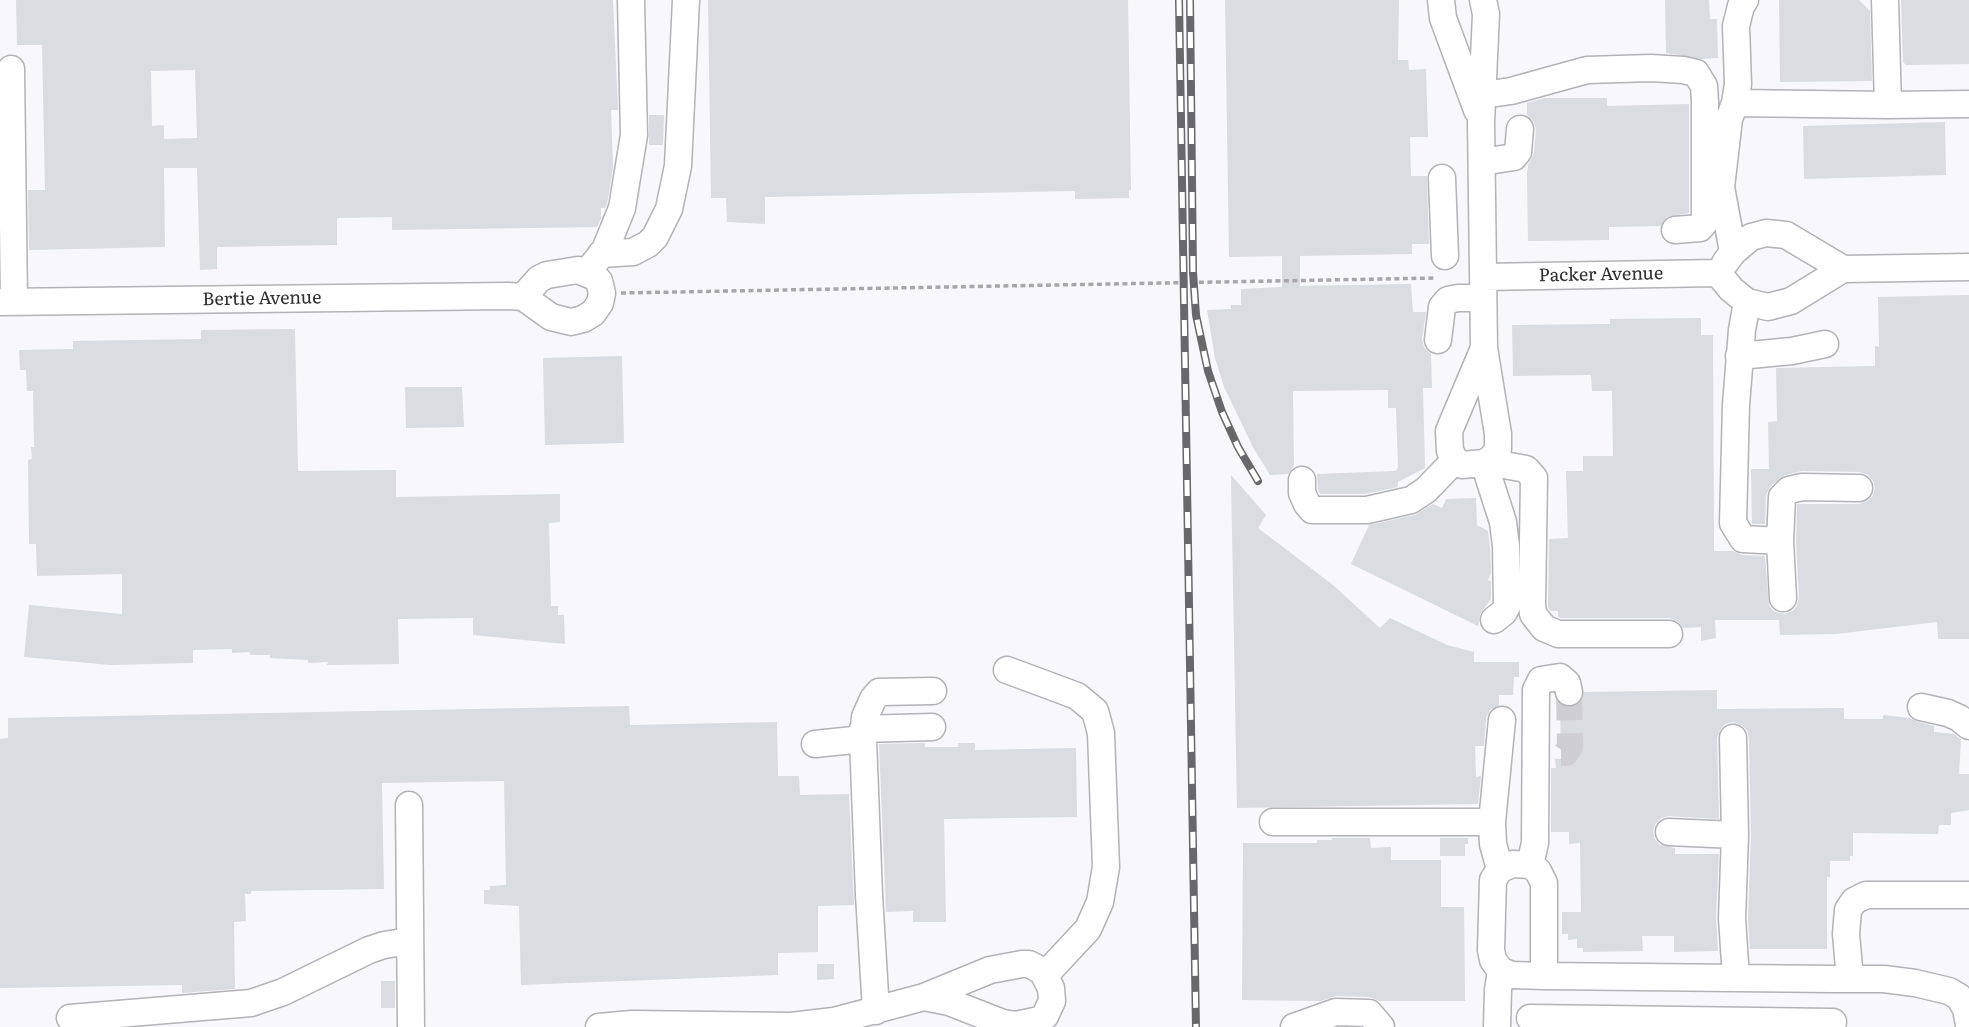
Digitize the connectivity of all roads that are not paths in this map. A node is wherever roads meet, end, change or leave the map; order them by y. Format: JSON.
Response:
{"nodes":[{"id":1,"x":631,"y":0,"type":"edge"},
{"id":2,"x":686,"y":0,"type":"edge"},
{"id":3,"x":1441,"y":0,"type":"edge"},
{"id":4,"x":1483,"y":0,"type":"edge"},
{"id":5,"x":1745,"y":0,"type":"edge"},
{"id":6,"x":1885,"y":0,"type":"edge"},
{"id":7,"x":11,"y":69,"type":"dead end"},
{"id":8,"x":1483,"y":94,"type":"junction"},
{"id":9,"x":1735,"y":103,"type":"junction"},
{"id":10,"x":1969,"y":104,"type":"edge"},
{"id":11,"x":1888,"y":105,"type":"junction"},
{"id":12,"x":1482,"y":122,"type":"junction"},
{"id":13,"x":1520,"y":129,"type":"dead end"},
{"id":14,"x":1482,"y":162,"type":"junction"},
{"id":15,"x":1442,"y":178,"type":"dead end"},
{"id":16,"x":1675,"y":230,"type":"dead end"},
{"id":17,"x":1726,"y":262,"type":"junction"},
{"id":18,"x":1969,"y":267,"type":"edge"},
{"id":19,"x":1843,"y":270,"type":"junction"},
{"id":20,"x":597,"y":273,"type":"junction"},
{"id":21,"x":1483,"y":276,"type":"junction"},
{"id":22,"x":523,"y":298,"type":"junction"},
{"id":23,"x":7,"y":302,"type":"edge"},
{"id":24,"x":1747,"y":302,"type":"junction"},
{"id":25,"x":1438,"y":340,"type":"dead end"},
{"id":26,"x":1825,"y":344,"type":"dead end"},
{"id":27,"x":1483,"y":348,"type":"junction"},
{"id":28,"x":1739,"y":356,"type":"junction"},
{"id":29,"x":1455,"y":460,"type":"junction"},
{"id":30,"x":1488,"y":461,"type":"junction"},
{"id":31,"x":1302,"y":480,"type":"dead end"},
{"id":32,"x":1859,"y":488,"type":"dead end"},
{"id":33,"x":1780,"y":541,"type":"junction"},
{"id":34,"x":1783,"y":598,"type":"dead end"},
{"id":35,"x":1494,"y":621,"type":"dead end"},
{"id":36,"x":1669,"y":634,"type":"dead end"},
{"id":37,"x":1007,"y":670,"type":"dead end"},
{"id":38,"x":933,"y":691,"type":"dead end"},
{"id":39,"x":1569,"y":692,"type":"dead end"},
{"id":40,"x":1921,"y":707,"type":"dead end"},
{"id":41,"x":1502,"y":720,"type":"dead end"},
{"id":42,"x":932,"y":726,"type":"dead end"},
{"id":43,"x":1969,"y":726,"type":"edge"},
{"id":44,"x":863,"y":734,"type":"junction"},
{"id":45,"x":1733,"y":738,"type":"dead end"},
{"id":46,"x":815,"y":744,"type":"dead end"},
{"id":47,"x":409,"y":805,"type":"dead end"},
{"id":48,"x":1273,"y":822,"type":"dead end"},
{"id":49,"x":1492,"y":822,"type":"junction"},
{"id":50,"x":1669,"y":832,"type":"dead end"},
{"id":51,"x":1735,"y":835,"type":"junction"},
{"id":52,"x":1530,"y":865,"type":"junction"},
{"id":53,"x":1500,"y":869,"type":"junction"},
{"id":54,"x":1969,"y":895,"type":"edge"},
{"id":55,"x":410,"y":941,"type":"junction"},
{"id":56,"x":1502,"y":971,"type":"junction"},
{"id":57,"x":1045,"y":975,"type":"junction"},
{"id":58,"x":1545,"y":976,"type":"junction"},
{"id":59,"x":1737,"y":978,"type":"junction"},
{"id":60,"x":1842,"y":979,"type":"junction"},
{"id":61,"x":924,"y":997,"type":"junction"},
{"id":62,"x":876,"y":1011,"type":"junction"},
{"id":63,"x":70,"y":1018,"type":"dead end"},
{"id":64,"x":1530,"y":1018,"type":"dead end"},
{"id":65,"x":1692,"y":1024,"type":"edge"},
{"id":66,"x":1832,"y":1025,"type":"edge"},
{"id":67,"x":1969,"y":1025,"type":"edge"},
{"id":68,"x":411,"y":1027,"type":"edge"},
{"id":69,"x":599,"y":1027,"type":"edge"},
{"id":70,"x":1294,"y":1027,"type":"edge"},
{"id":71,"x":1381,"y":1027,"type":"edge"},
{"id":72,"x":1497,"y":1027,"type":"edge"}],
"edges":[{"from":1,"to":20,"type":"street"},
{"from":2,"to":20,"type":"street"},
{"from":3,"to":12,"type":"street"},
{"from":4,"to":8,"type":"street"},
{"from":5,"to":9,"type":"street"},
{"from":6,"to":11,"type":"street"},
{"from":7,"to":23,"type":"street"},
{"from":8,"to":12,"type":"street"},
{"from":8,"to":16,"type":"street"},
{"from":9,"to":11,"type":"street"},
{"from":9,"to":17,"type":"street"},
{"from":10,"to":11,"type":"street"},
{"from":12,"to":14,"type":"street"},
{"from":13,"to":14,"type":"street"},
{"from":14,"to":21,"type":"street"},
{"from":15,"to":21,"type":"street"},
{"from":17,"to":19,"type":"street"},
{"from":17,"to":21,"type":"street","name":"Packer Avenue"},
{"from":17,"to":24,"type":"street"},
{"from":18,"to":19,"type":"street"},
{"from":19,"to":24,"type":"street"},
{"from":20,"to":22,"type":"street"},
{"from":20,"to":22,"type":"street"},
{"from":21,"to":25,"type":"street"},
{"from":21,"to":27,"type":"street"},
{"from":22,"to":23,"type":"street","name":"Bertie Avenue"},
{"from":24,"to":28,"type":"street"},
{"from":26,"to":28,"type":"street"},
{"from":27,"to":29,"type":"street"},
{"from":27,"to":30,"type":"street"},
{"from":28,"to":33,"type":"street"},
{"from":29,"to":30,"type":"street"},
{"from":29,"to":31,"type":"street"},
{"from":30,"to":35,"type":"street"},
{"from":30,"to":36,"type":"street"},
{"from":32,"to":33,"type":"street"},
{"from":33,"to":34,"type":"street"},
{"from":37,"to":57,"type":"street"},
{"from":38,"to":44,"type":"street"},
{"from":39,"to":52,"type":"street"},
{"from":40,"to":43,"type":"street"},
{"from":41,"to":49,"type":"street"},
{"from":42,"to":44,"type":"street"},
{"from":44,"to":46,"type":"street"},
{"from":44,"to":62,"type":"street"},
{"from":45,"to":51,"type":"street"},
{"from":47,"to":55,"type":"street"},
{"from":48,"to":49,"type":"street"},
{"from":49,"to":53,"type":"street"},
{"from":50,"to":51,"type":"street"},
{"from":51,"to":59,"type":"street"},
{"from":52,"to":53,"type":"street"},
{"from":52,"to":58,"type":"street"},
{"from":53,"to":56,"type":"street"},
{"from":54,"to":60,"type":"street"},
{"from":55,"to":63,"type":"street"},
{"from":55,"to":68,"type":"street"},
{"from":56,"to":58,"type":"street"},
{"from":56,"to":72,"type":"street"},
{"from":57,"to":61,"type":"street"},
{"from":57,"to":61,"type":"street"},
{"from":58,"to":59,"type":"street"},
{"from":59,"to":60,"type":"street"},
{"from":60,"to":66,"type":"street"},
{"from":60,"to":67,"type":"street"},
{"from":61,"to":62,"type":"street"},
{"from":62,"to":69,"type":"street"},
{"from":64,"to":65,"type":"street"},
{"from":65,"to":66,"type":"street"},
{"from":70,"to":71,"type":"street"}]}
